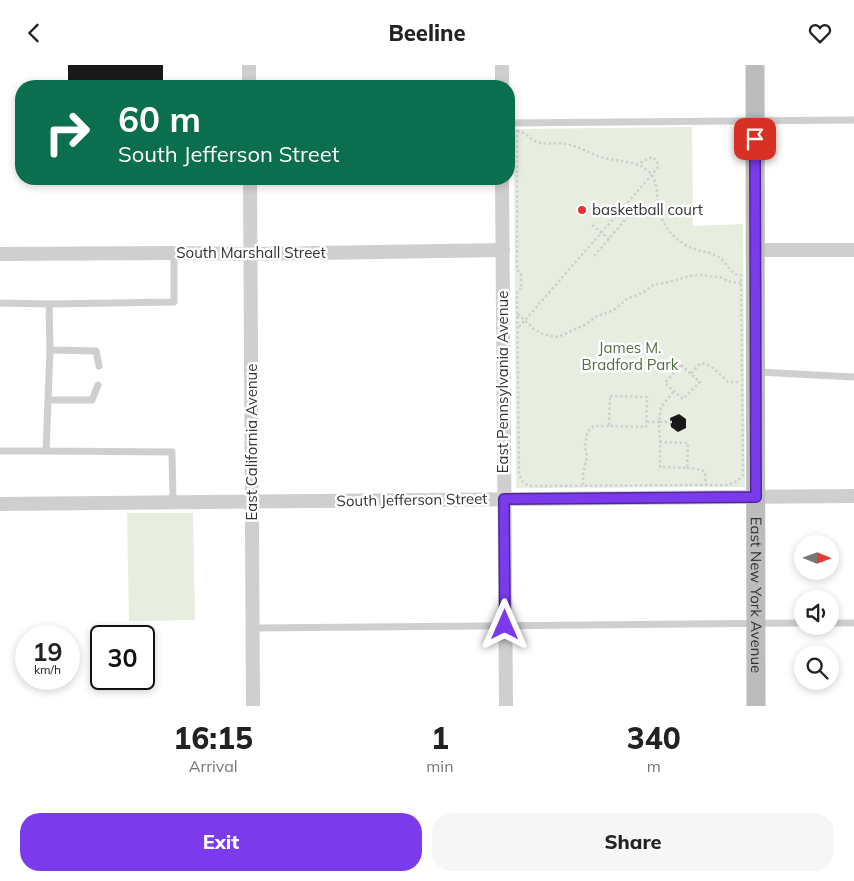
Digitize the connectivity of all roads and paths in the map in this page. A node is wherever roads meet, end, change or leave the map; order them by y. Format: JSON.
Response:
{"nodes":[{"id":1,"x":249,"y":65,"type":"edge"},
{"id":2,"x":502,"y":65,"type":"edge"},
{"id":3,"x":755,"y":65,"type":"edge"},
{"id":4,"x":249,"y":80,"type":"edge"},
{"id":5,"x":502,"y":80,"type":"edge"},
{"id":6,"x":755,"y":120,"type":"junction"},
{"id":7,"x":854,"y":120,"type":"edge"},
{"id":8,"x":515,"y":123,"type":"edge"},
{"id":9,"x":638,"y":165,"type":"junction"},
{"id":10,"x":651,"y":175,"type":"junction"},
{"id":11,"x":250,"y":185,"type":"edge"},
{"id":12,"x":502,"y":185,"type":"edge"},
{"id":13,"x":631,"y":213,"type":"dead end"},
{"id":14,"x":592,"y":225,"type":"dead end"},
{"id":15,"x":601,"y":233,"type":"junction"},
{"id":16,"x":609,"y":239,"type":"junction"},
{"id":17,"x":503,"y":250,"type":"junction"},
{"id":18,"x":756,"y":250,"type":"junction"},
{"id":19,"x":854,"y":250,"type":"edge"},
{"id":20,"x":174,"y":253,"type":"junction"},
{"id":21,"x":0,"y":254,"type":"edge"},
{"id":22,"x":251,"y":254,"type":"junction"},
{"id":23,"x":594,"y":256,"type":"dead end"},
{"id":24,"x":742,"y":275,"type":"dead end"},
{"id":25,"x":0,"y":303,"type":"edge"},
{"id":26,"x":49,"y":304,"type":"junction"},
{"id":27,"x":518,"y":313,"type":"junction"},
{"id":28,"x":524,"y":320,"type":"junction"},
{"id":29,"x":518,"y":328,"type":"junction"},
{"id":30,"x":50,"y":350,"type":"junction"},
{"id":31,"x":99,"y":366,"type":"dead end"},
{"id":32,"x":691,"y":373,"type":"junction"},
{"id":33,"x":749,"y":377,"type":"junction"},
{"id":34,"x":854,"y":377,"type":"edge"},
{"id":35,"x":98,"y":385,"type":"dead end"},
{"id":36,"x":674,"y":391,"type":"junction"},
{"id":37,"x":49,"y":400,"type":"junction"},
{"id":38,"x":647,"y":422,"type":"junction"},
{"id":39,"x":659,"y":422,"type":"junction"},
{"id":40,"x":672,"y":422,"type":"dead end"},
{"id":41,"x":609,"y":426,"type":"junction"},
{"id":42,"x":660,"y":442,"type":"junction"},
{"id":43,"x":0,"y":451,"type":"edge"},
{"id":44,"x":46,"y":451,"type":"junction"},
{"id":45,"x":687,"y":468,"type":"junction"},
{"id":46,"x":706,"y":485,"type":"junction"},
{"id":47,"x":583,"y":486,"type":"junction"},
{"id":48,"x":854,"y":495,"type":"edge"},
{"id":49,"x":756,"y":497,"type":"junction"},
{"id":50,"x":504,"y":499,"type":"junction"},
{"id":51,"x":252,"y":502,"type":"junction"},
{"id":52,"x":173,"y":503,"type":"junction"},
{"id":53,"x":0,"y":504,"type":"edge"},
{"id":54,"x":794,"y":623,"type":"edge"},
{"id":55,"x":839,"y":623,"type":"edge"},
{"id":56,"x":854,"y":623,"type":"edge"},
{"id":57,"x":756,"y":624,"type":"junction"},
{"id":58,"x":505,"y":625,"type":"junction"},
{"id":59,"x":252,"y":628,"type":"junction"},
{"id":60,"x":253,"y":706,"type":"edge"},
{"id":61,"x":506,"y":706,"type":"edge"},
{"id":62,"x":756,"y":706,"type":"edge"}],
"edges":[{"from":1,"to":4,"type":"street"},
{"from":2,"to":5,"type":"street"},
{"from":3,"to":6,"type":"street","name":"East New York Avenue"},
{"from":6,"to":7,"type":"lane"},
{"from":6,"to":8,"type":"lane"},
{"from":6,"to":18,"type":"street","name":"East New York Avenue"},
{"from":9,"to":10,"type":"path"},
{"from":9,"to":10,"type":"path"},
{"from":9,"to":27,"type":"path"},
{"from":10,"to":15,"type":"path"},
{"from":10,"to":24,"type":"path"},
{"from":11,"to":22,"type":"street","name":"East California Avenue"},
{"from":12,"to":17,"type":"street","name":"East Pennsylvania Avenue"},
{"from":13,"to":16,"type":"path"},
{"from":14,"to":15,"type":"path"},
{"from":15,"to":16,"type":"path"},
{"from":15,"to":28,"type":"path"},
{"from":16,"to":23,"type":"path"},
{"from":17,"to":22,"type":"street","name":"South Marshall Street"},
{"from":17,"to":50,"type":"street","name":"East Pennsylvania Avenue"},
{"from":18,"to":19,"type":"street"},
{"from":18,"to":33,"type":"street","name":"East New York Avenue"},
{"from":20,"to":21,"type":"street","name":"South Marshall Street"},
{"from":20,"to":22,"type":"street","name":"South Marshall Street"},
{"from":20,"to":26,"type":"lane"},
{"from":22,"to":51,"type":"street","name":"East California Avenue"},
{"from":25,"to":26,"type":"lane"},
{"from":26,"to":30,"type":"lane"},
{"from":27,"to":28,"type":"path"},
{"from":27,"to":29,"type":"path"},
{"from":28,"to":29,"type":"path"},
{"from":28,"to":33,"type":"path"},
{"from":29,"to":47,"type":"path"},
{"from":30,"to":31,"type":"lane"},
{"from":30,"to":37,"type":"lane"},
{"from":32,"to":33,"type":"path"},
{"from":32,"to":36,"type":"path"},
{"from":32,"to":36,"type":"path"},
{"from":33,"to":34,"type":"lane"},
{"from":33,"to":46,"type":"path"},
{"from":33,"to":49,"type":"street","name":"East New York Avenue"},
{"from":35,"to":37,"type":"lane"},
{"from":36,"to":39,"type":"path"},
{"from":37,"to":44,"type":"lane"},
{"from":38,"to":39,"type":"path"},
{"from":38,"to":41,"type":"path"},
{"from":38,"to":41,"type":"path"},
{"from":39,"to":40,"type":"path"},
{"from":39,"to":42,"type":"path"},
{"from":41,"to":47,"type":"path"},
{"from":42,"to":45,"type":"path"},
{"from":42,"to":45,"type":"path"},
{"from":43,"to":44,"type":"lane"},
{"from":44,"to":52,"type":"lane"},
{"from":45,"to":46,"type":"path"},
{"from":46,"to":47,"type":"path"},
{"from":48,"to":49,"type":"street","name":"South Jefferson Street"},
{"from":49,"to":50,"type":"street","name":"South Jefferson Street"},
{"from":49,"to":57,"type":"street","name":"East New York Avenue"},
{"from":50,"to":51,"type":"street","name":"South Jefferson Street"},
{"from":50,"to":58,"type":"street","name":"East Pennsylvania Avenue"},
{"from":51,"to":52,"type":"street","name":"South Jefferson Street"},
{"from":51,"to":59,"type":"street","name":"East California Avenue"},
{"from":52,"to":53,"type":"street","name":"South Jefferson Street"},
{"from":54,"to":57,"type":"lane"},
{"from":55,"to":56,"type":"lane"},
{"from":57,"to":58,"type":"lane"},
{"from":57,"to":62,"type":"street","name":"East New York Avenue"},
{"from":58,"to":59,"type":"lane"},
{"from":58,"to":61,"type":"street","name":"East Pennsylvania Avenue"},
{"from":59,"to":60,"type":"street","name":"East California Avenue"}]}
